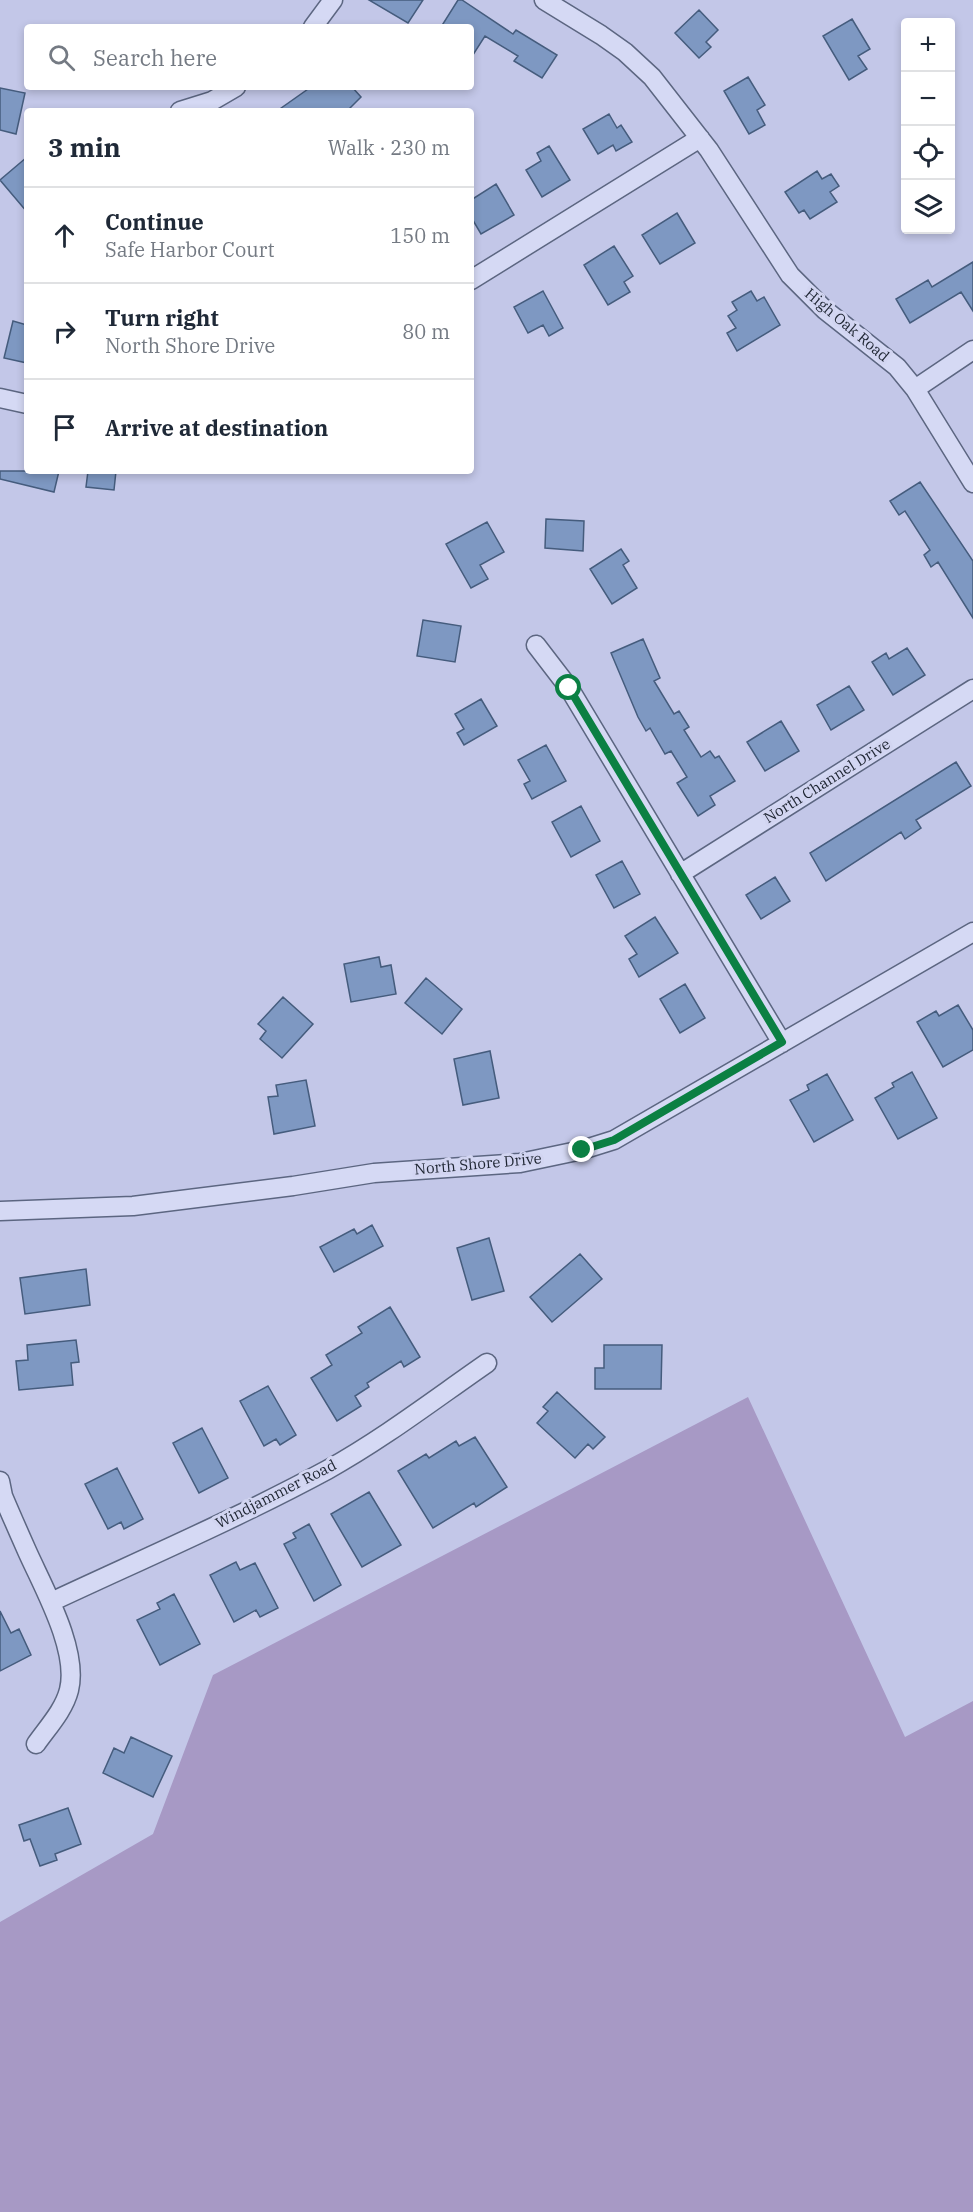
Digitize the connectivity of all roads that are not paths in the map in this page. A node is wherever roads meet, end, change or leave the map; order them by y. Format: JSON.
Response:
{"nodes":[{"id":1,"x":333,"y":0,"type":"edge"},
{"id":2,"x":544,"y":0,"type":"edge"},
{"id":3,"x":315,"y":24,"type":"edge"},
{"id":4,"x":231,"y":90,"type":"edge"},
{"id":5,"x":190,"y":108,"type":"edge"},
{"id":6,"x":700,"y":138,"type":"junction"},
{"id":7,"x":474,"y":278,"type":"edge"},
{"id":8,"x":973,"y":350,"type":"edge"},
{"id":9,"x":915,"y":389,"type":"junction"},
{"id":10,"x":0,"y":398,"type":"edge"},
{"id":11,"x":24,"y":403,"type":"edge"},
{"id":12,"x":973,"y":483,"type":"edge"},
{"id":13,"x":536,"y":645,"type":"dead end"},
{"id":14,"x":973,"y":689,"type":"edge"},
{"id":15,"x":680,"y":874,"type":"junction"},
{"id":16,"x":973,"y":932,"type":"edge"},
{"id":17,"x":782,"y":1042,"type":"junction"},
{"id":18,"x":0,"y":1211,"type":"edge"},
{"id":19,"x":487,"y":1363,"type":"dead end"},
{"id":20,"x":0,"y":1481,"type":"edge"},
{"id":21,"x":51,"y":1602,"type":"junction"},
{"id":22,"x":36,"y":1744,"type":"dead end"}],
"edges":[{"from":1,"to":3,"type":"street"},
{"from":2,"to":6,"type":"street","name":"High Oak Road"},
{"from":4,"to":5,"type":"street"},
{"from":6,"to":7,"type":"street"},
{"from":6,"to":9,"type":"street","name":"High Oak Road"},
{"from":8,"to":9,"type":"street"},
{"from":9,"to":12,"type":"street","name":"High Oak Road"},
{"from":10,"to":11,"type":"street"},
{"from":13,"to":15,"type":"street"},
{"from":14,"to":15,"type":"street","name":"North Channel Drive"},
{"from":15,"to":17,"type":"street"},
{"from":16,"to":17,"type":"street","name":"North Shore Drive"},
{"from":17,"to":18,"type":"street","name":"North Shore Drive"},
{"from":19,"to":21,"type":"street","name":"Windjammer Road"},
{"from":20,"to":21,"type":"street"},
{"from":21,"to":22,"type":"street"}]}
